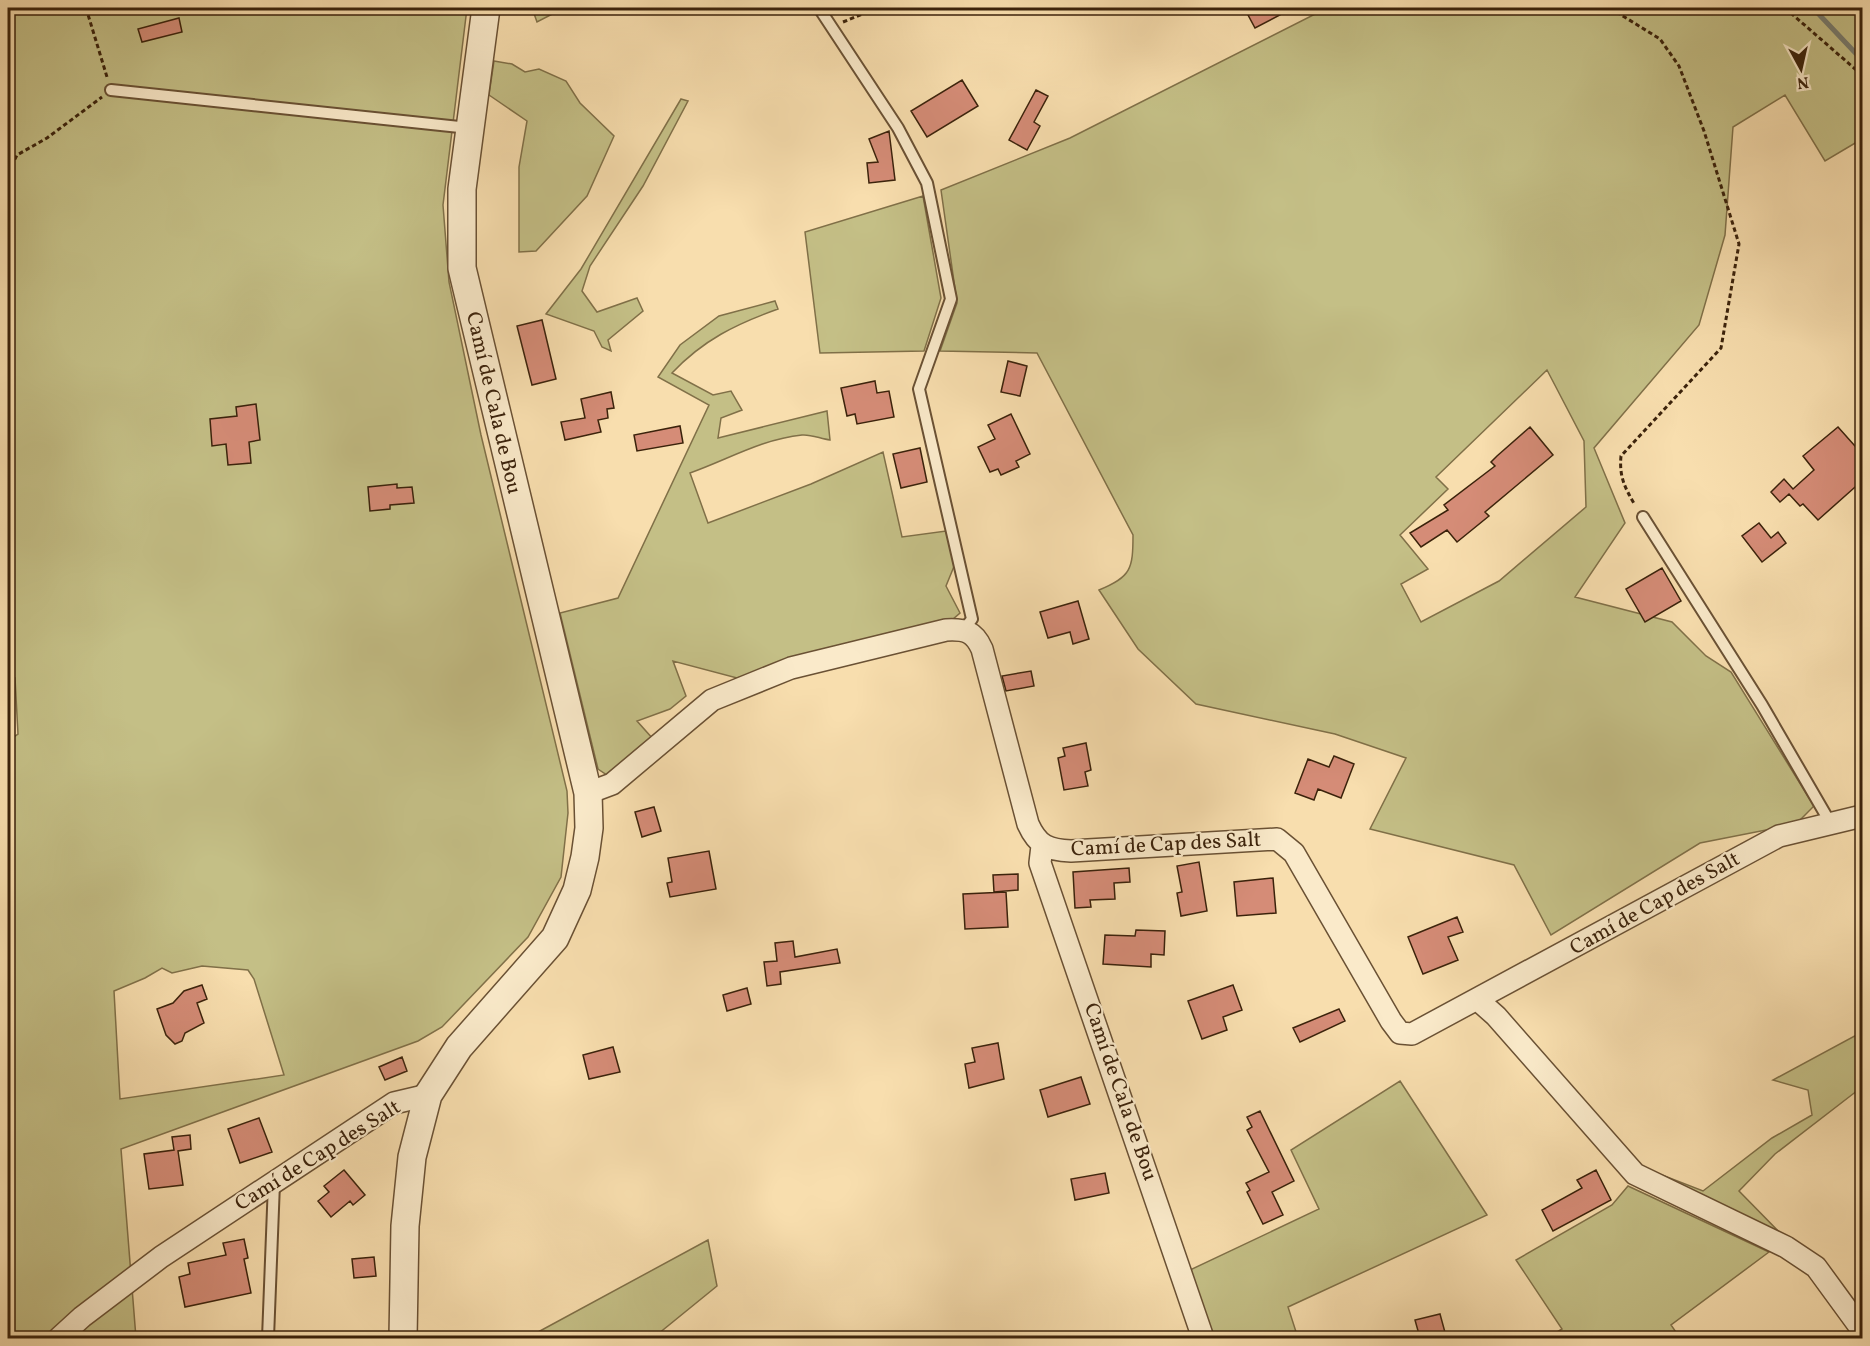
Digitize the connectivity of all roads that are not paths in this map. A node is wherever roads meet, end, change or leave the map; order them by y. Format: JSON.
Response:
{"nodes":[{"id":1,"x":486,"y":8,"type":"edge"},
{"id":2,"x":819,"y":8,"type":"edge"},
{"id":3,"x":111,"y":90,"type":"road end"},
{"id":4,"x":470,"y":128,"type":"junction"},
{"id":5,"x":1643,"y":517,"type":"road end"},
{"id":6,"x":964,"y":629,"type":"junction"},
{"id":7,"x":588,"y":793,"type":"junction"},
{"id":8,"x":1863,"y":816,"type":"edge"},
{"id":9,"x":1831,"y":824,"type":"junction"},
{"id":10,"x":1042,"y":846,"type":"junction"},
{"id":11,"x":1478,"y":1000,"type":"junction"},
{"id":12,"x":428,"y":1095,"type":"junction"},
{"id":13,"x":274,"y":1182,"type":"junction"},
{"id":14,"x":1863,"y":1330,"type":"edge"},
{"id":15,"x":60,"y":1338,"type":"edge"},
{"id":16,"x":268,"y":1338,"type":"edge"},
{"id":17,"x":403,"y":1338,"type":"edge"},
{"id":18,"x":1203,"y":1338,"type":"edge"}],
"edges":[{"from":1,"to":4,"type":"street","name":"Camí de Cala de Bou"},
{"from":2,"to":6,"type":"lane"},
{"from":3,"to":4,"type":"lane"},
{"from":4,"to":7,"type":"street","name":"Camí de Cala de Bou"},
{"from":5,"to":9,"type":"lane"},
{"from":6,"to":7,"type":"street"},
{"from":6,"to":10,"type":"street","name":"Camí de Cap des Salt"},
{"from":7,"to":12,"type":"street","name":"Camí de Cap des Salt"},
{"from":8,"to":9,"type":"street","name":"Camí de Cap des Salt"},
{"from":9,"to":11,"type":"street","name":"Camí de Cap des Salt"},
{"from":10,"to":11,"type":"street","name":"Camí de Cap des Salt"},
{"from":10,"to":18,"type":"street","name":"Camí de Cala de Bou"},
{"from":11,"to":14,"type":"street"},
{"from":12,"to":13,"type":"street","name":"Camí de Cap des Salt"},
{"from":12,"to":17,"type":"street"},
{"from":13,"to":15,"type":"street","name":"Camí de Cap des Salt"},
{"from":13,"to":16,"type":"lane"}]}
